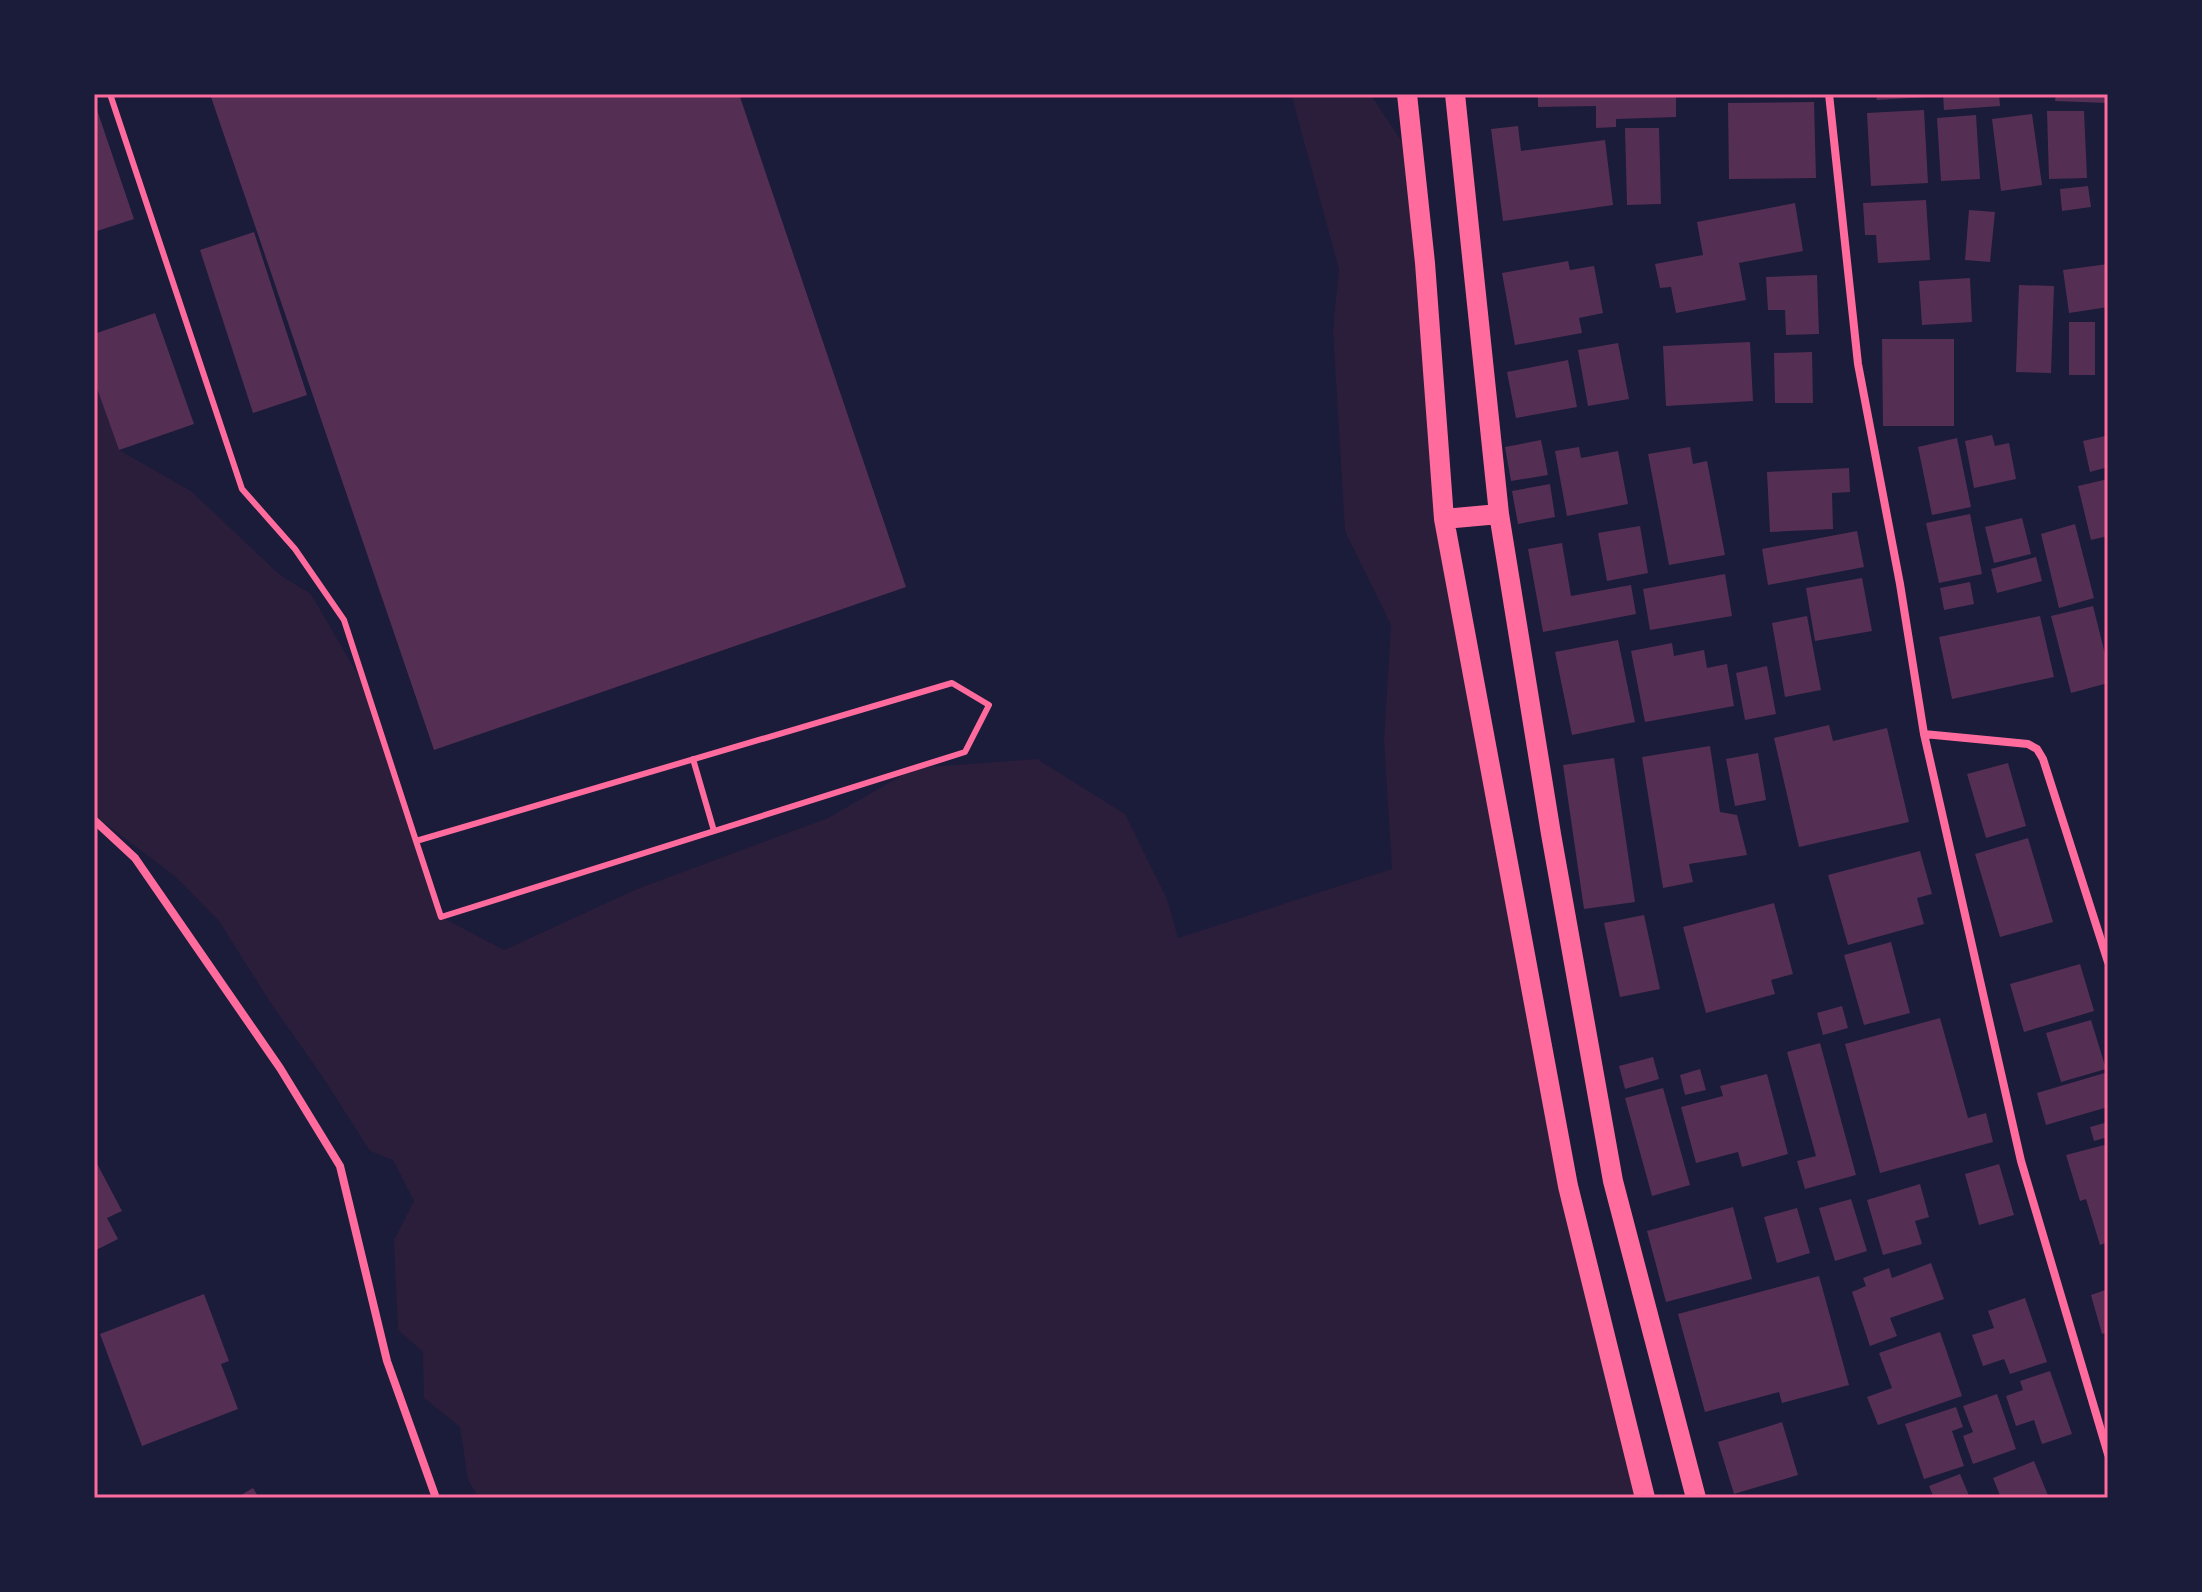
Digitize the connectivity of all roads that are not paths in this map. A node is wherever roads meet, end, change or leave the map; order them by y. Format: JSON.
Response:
{"nodes":[{"id":1,"x":110,"y":94,"type":"edge"},
{"id":2,"x":1407,"y":94,"type":"edge"},
{"id":3,"x":1455,"y":94,"type":"edge"},
{"id":4,"x":1829,"y":94,"type":"edge"},
{"id":5,"x":1499,"y":514,"type":"junction"},
{"id":6,"x":1444,"y":519,"type":"junction"},
{"id":7,"x":1924,"y":734,"type":"junction"},
{"id":8,"x":693,"y":759,"type":"junction"},
{"id":9,"x":94,"y":820,"type":"edge"},
{"id":10,"x":714,"y":831,"type":"junction"},
{"id":11,"x":416,"y":841,"type":"junction"},
{"id":12,"x":2108,"y":962,"type":"edge"},
{"id":13,"x":2108,"y":1454,"type":"edge"},
{"id":14,"x":436,"y":1498,"type":"edge"},
{"id":15,"x":1645,"y":1498,"type":"edge"},
{"id":16,"x":1696,"y":1498,"type":"edge"}],
"edges":[{"from":1,"to":11,"type":"lane"},
{"from":2,"to":6,"type":"main road"},
{"from":3,"to":5,"type":"main road"},
{"from":4,"to":7,"type":"street"},
{"from":5,"to":6,"type":"main road"},
{"from":5,"to":16,"type":"main road"},
{"from":6,"to":15,"type":"main road"},
{"from":7,"to":12,"type":"street"},
{"from":7,"to":13,"type":"street"},
{"from":8,"to":10,"type":"lane"},
{"from":8,"to":10,"type":"lane"},
{"from":8,"to":11,"type":"lane"},
{"from":9,"to":14,"type":"street"},
{"from":10,"to":11,"type":"lane"}]}
